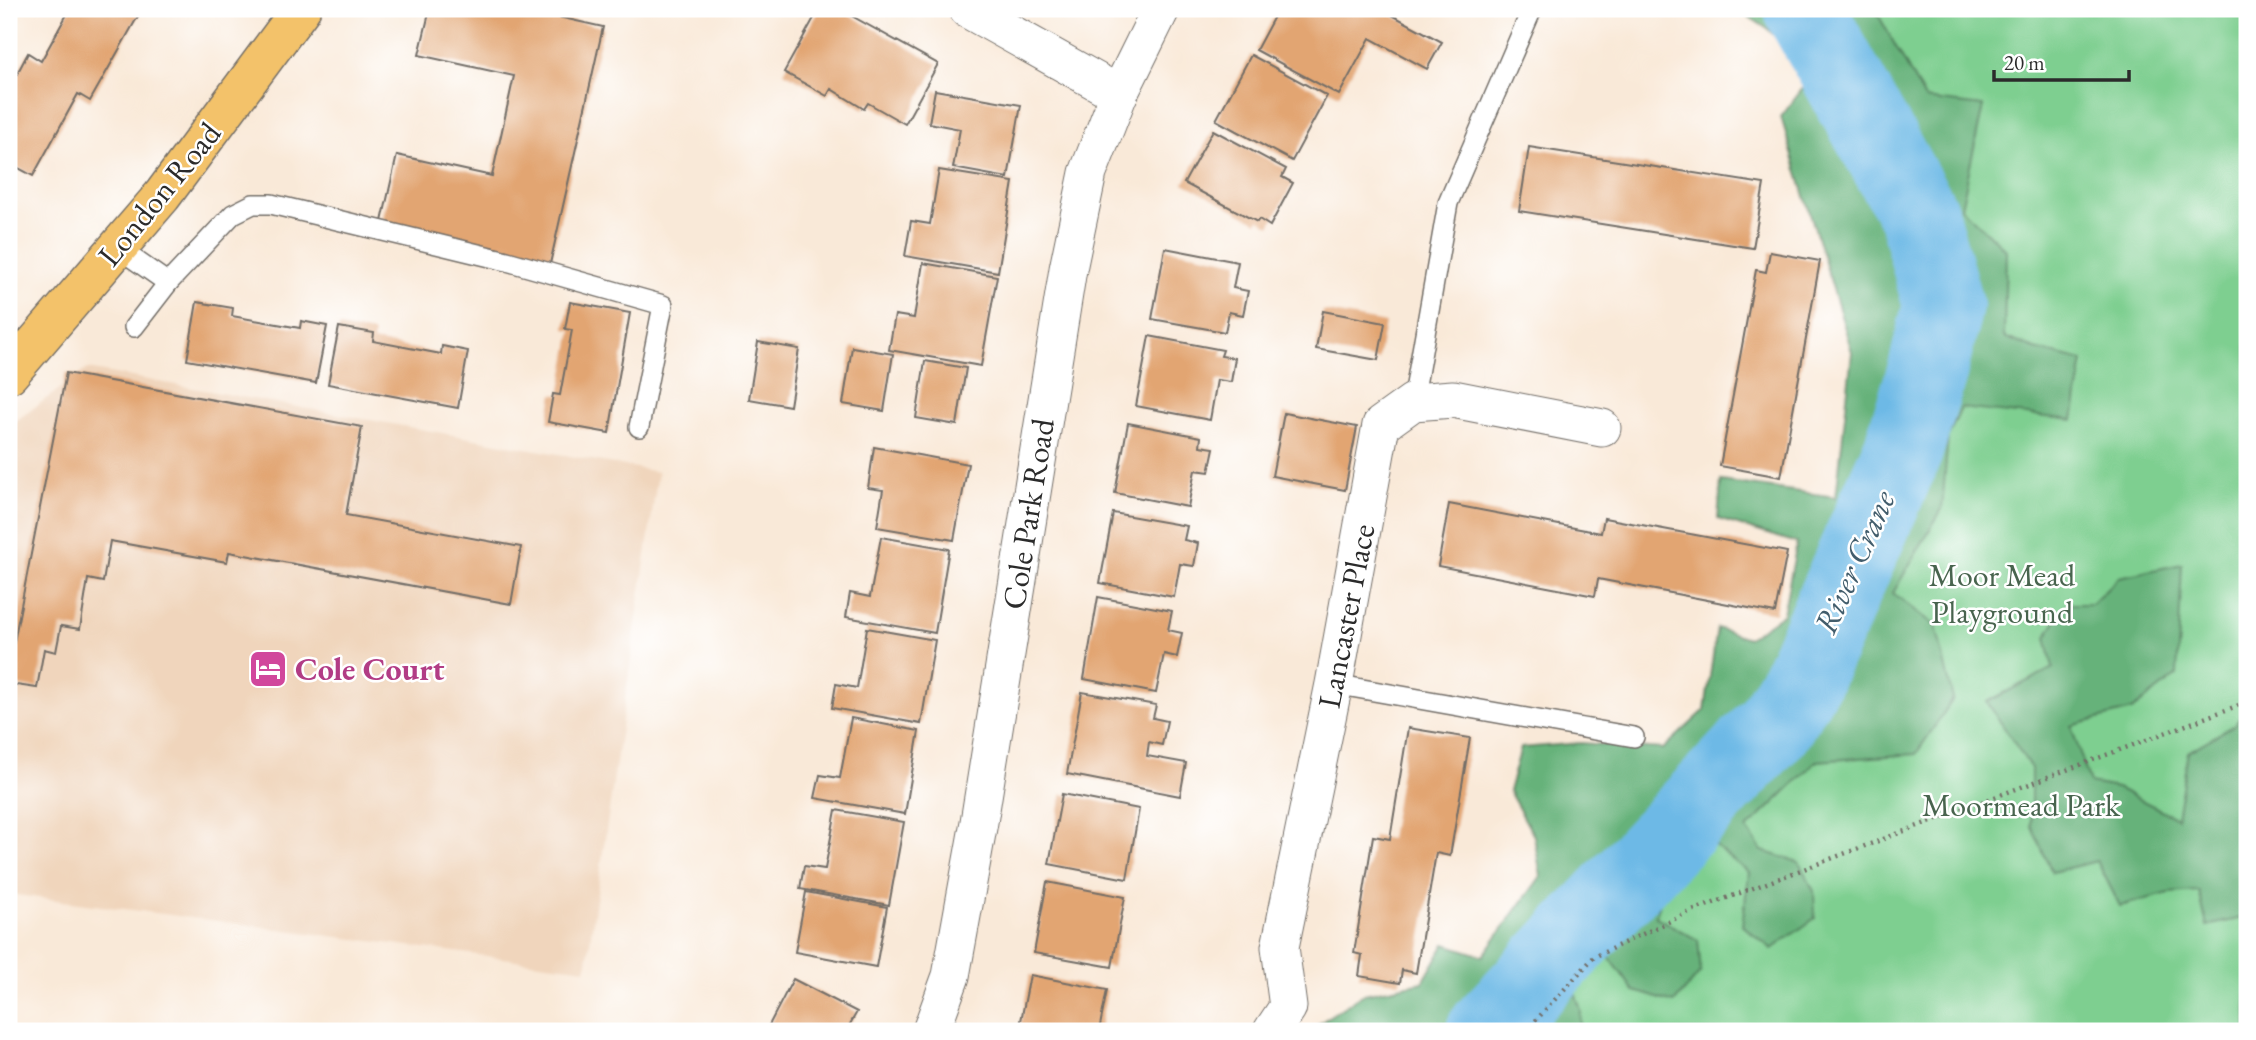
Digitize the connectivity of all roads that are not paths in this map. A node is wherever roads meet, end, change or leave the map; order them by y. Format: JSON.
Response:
{"nodes":[{"id":1,"x":301,"y":9,"type":"edge"},
{"id":2,"x":967,"y":9,"type":"edge"},
{"id":3,"x":1161,"y":9,"type":"edge"},
{"id":4,"x":1532,"y":9,"type":"edge"},
{"id":5,"x":1119,"y":94,"type":"junction"},
{"id":6,"x":118,"y":248,"type":"junction"},
{"id":7,"x":168,"y":283,"type":"junction"},
{"id":8,"x":134,"y":327,"type":"dead end"},
{"id":9,"x":9,"y":374,"type":"edge"},
{"id":10,"x":1413,"y":402,"type":"junction"},
{"id":11,"x":639,"y":426,"type":"dead end"},
{"id":12,"x":1602,"y":428,"type":"dead end"},
{"id":13,"x":1334,"y":684,"type":"junction"},
{"id":14,"x":1634,"y":737,"type":"dead end"},
{"id":15,"x":931,"y":1031,"type":"edge"},
{"id":16,"x":1272,"y":1031,"type":"edge"}],
"edges":[{"from":1,"to":6,"type":"main road","name":"London Road"},
{"from":2,"to":5,"type":"street"},
{"from":3,"to":5,"type":"street","name":"Cole Park Road"},
{"from":4,"to":10,"type":"lane"},
{"from":5,"to":15,"type":"street","name":"Cole Park Road"},
{"from":6,"to":7,"type":"lane"},
{"from":6,"to":9,"type":"main road","name":"London Road"},
{"from":7,"to":8,"type":"lane"},
{"from":7,"to":11,"type":"lane"},
{"from":10,"to":12,"type":"street","name":"Lancaster Place"},
{"from":10,"to":13,"type":"street","name":"Lancaster Place"},
{"from":13,"to":14,"type":"lane"},
{"from":13,"to":16,"type":"street","name":"Lancaster Place"}]}
